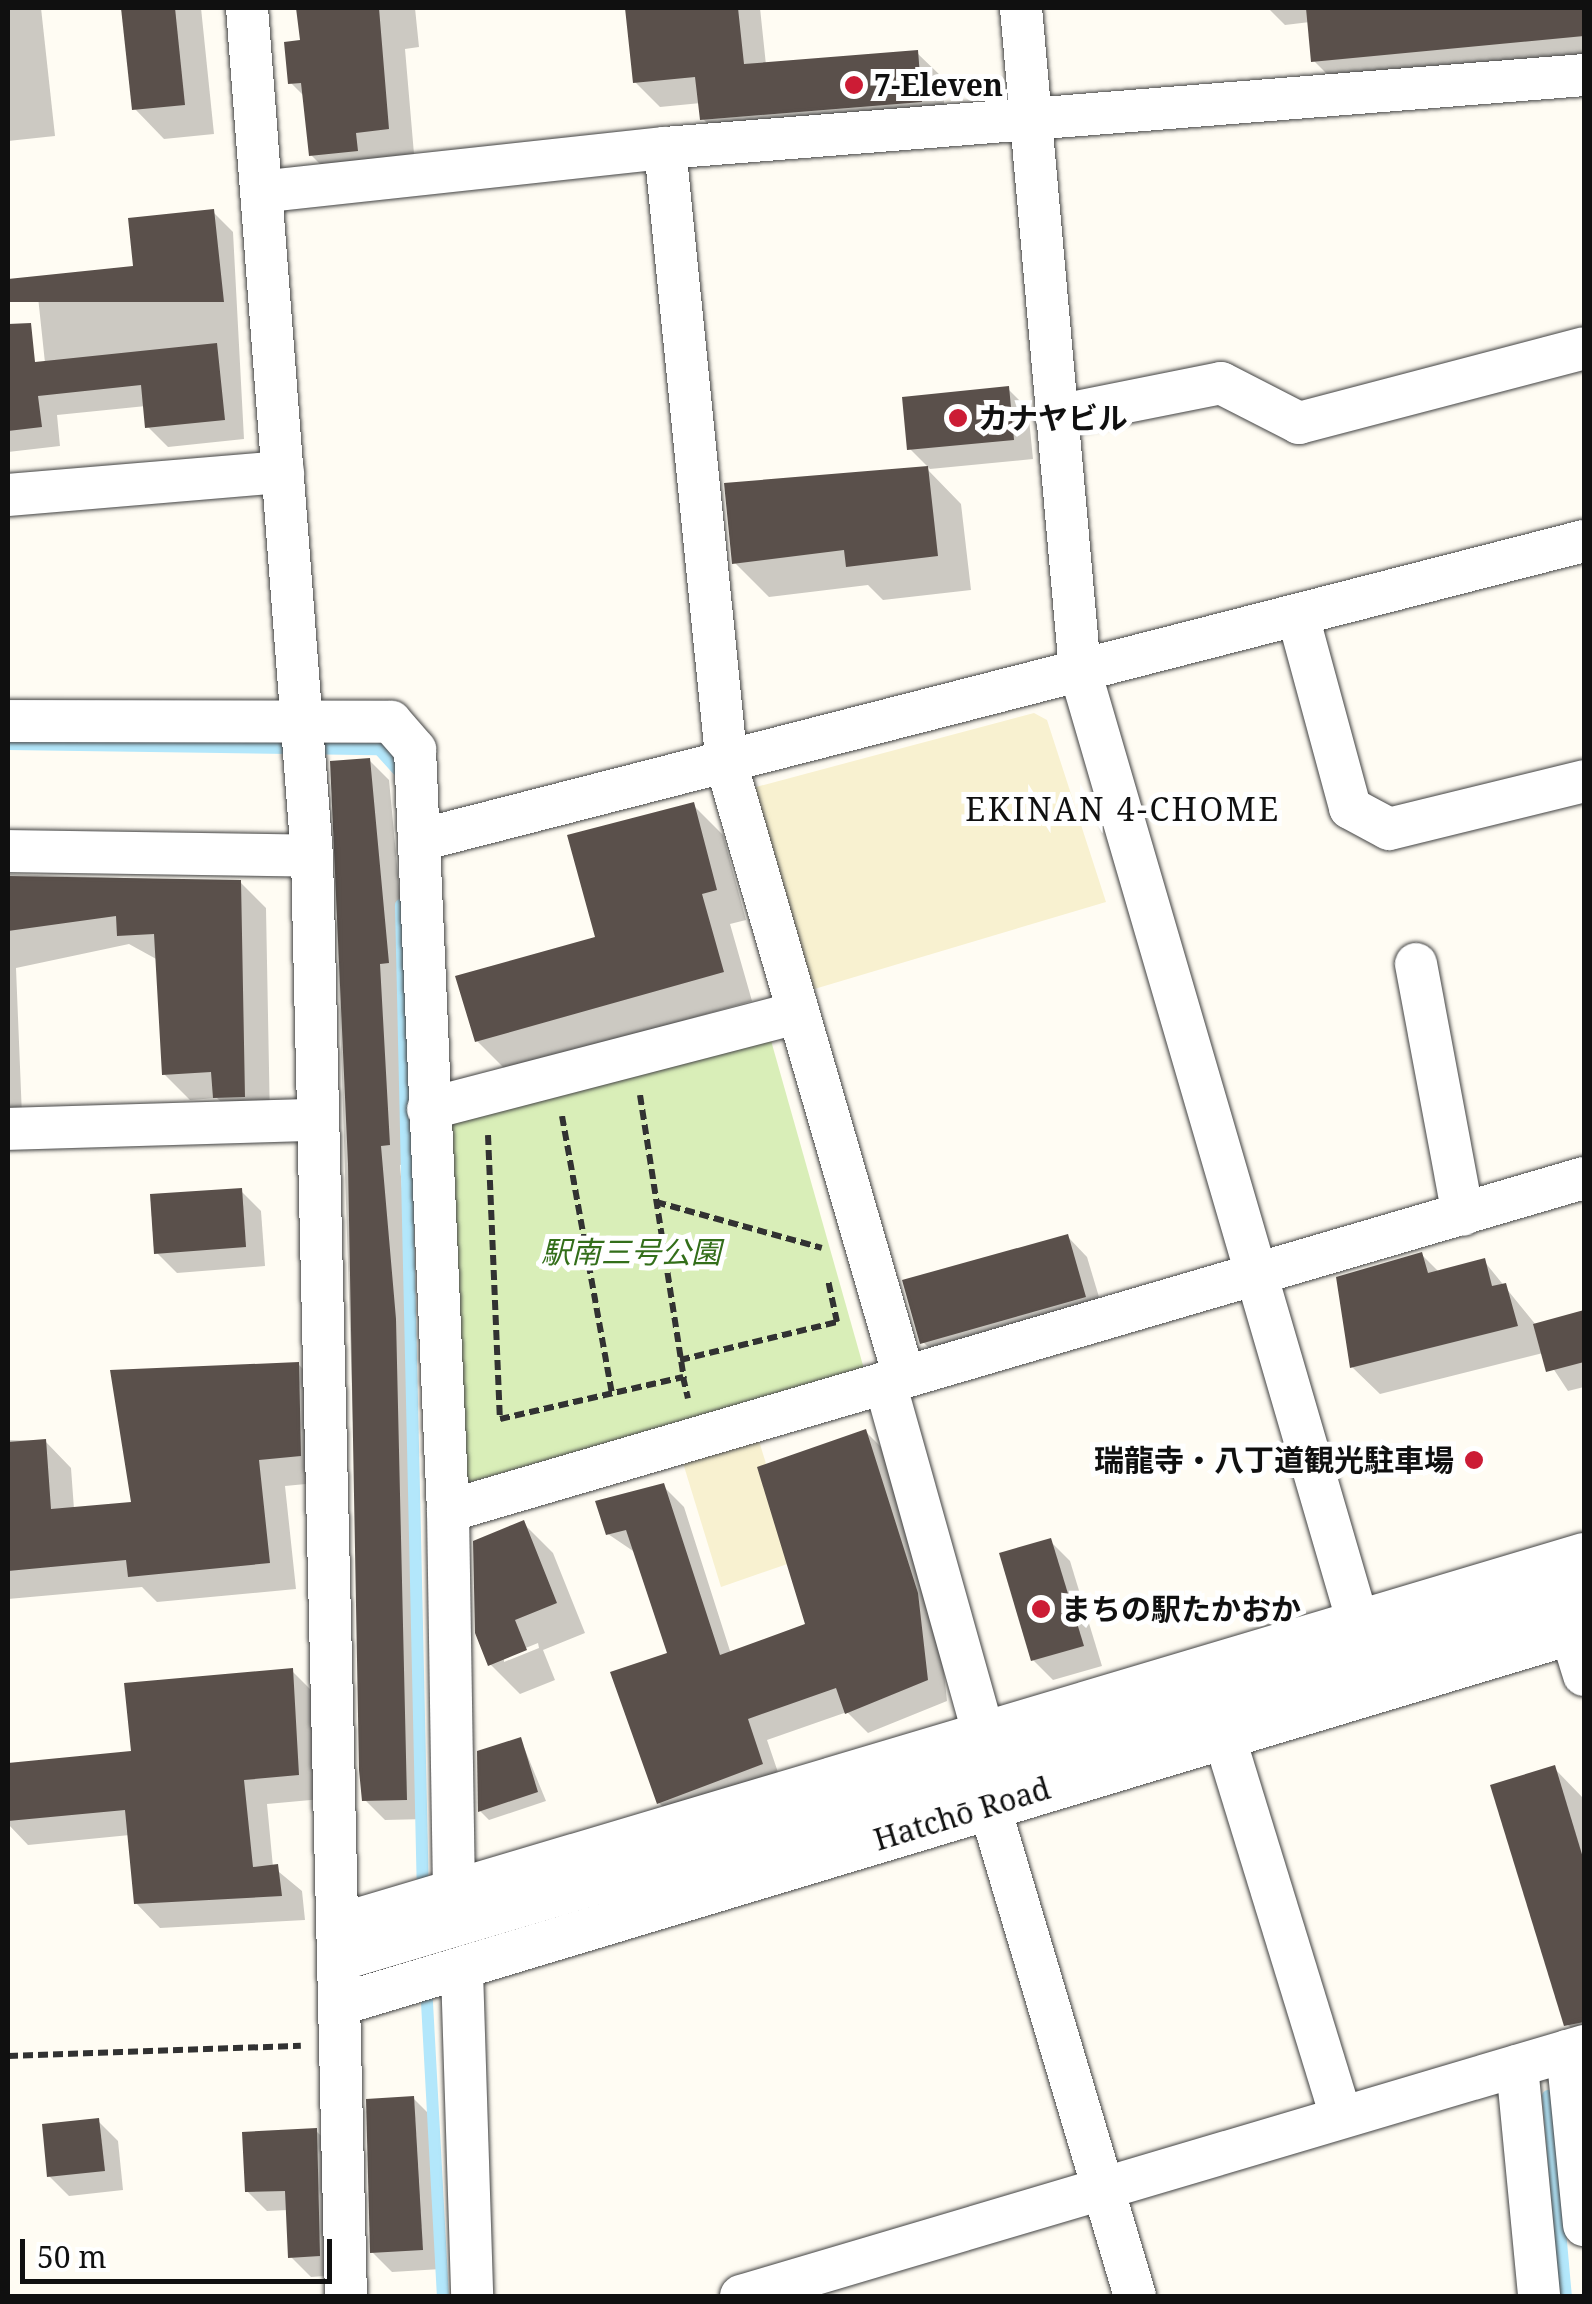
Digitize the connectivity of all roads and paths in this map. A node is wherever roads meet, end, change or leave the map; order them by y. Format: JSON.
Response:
{"nodes":[{"id":1,"x":247,"y":8,"type":"edge"},
{"id":2,"x":1021,"y":8,"type":"edge"},
{"id":3,"x":1584,"y":74,"type":"edge"},
{"id":4,"x":1028,"y":123,"type":"junction"},
{"id":5,"x":665,"y":148,"type":"junction"},
{"id":6,"x":268,"y":191,"type":"junction"},
{"id":7,"x":1584,"y":348,"type":"edge"},
{"id":8,"x":1056,"y":416,"type":"junction"},
{"id":9,"x":283,"y":472,"type":"junction"},
{"id":10,"x":8,"y":495,"type":"edge"},
{"id":11,"x":1584,"y":541,"type":"edge"},
{"id":12,"x":1298,"y":616,"type":"junction"},
{"id":13,"x":1080,"y":671,"type":"junction"},
{"id":14,"x":8,"y":722,"type":"edge"},
{"id":15,"x":303,"y":724,"type":"junction"},
{"id":16,"x":728,"y":766,"type":"junction"},
{"id":17,"x":1584,"y":781,"type":"edge"},
{"id":18,"x":424,"y":839,"type":"junction"},
{"id":19,"x":8,"y":851,"type":"edge"},
{"id":20,"x":312,"y":856,"type":"junction"},
{"id":21,"x":1416,"y":964,"type":"dead end"},
{"id":22,"x":794,"y":1014,"type":"junction"},
{"id":23,"x":638,"y":1079,"type":"dead end"},
{"id":24,"x":560,"y":1104,"type":"dead end"},
{"id":25,"x":428,"y":1110,"type":"junction"},
{"id":26,"x":312,"y":1120,"type":"junction"},
{"id":27,"x":488,"y":1128,"type":"dead end"},
{"id":28,"x":8,"y":1129,"type":"edge"},
{"id":29,"x":1584,"y":1178,"type":"edge"},
{"id":30,"x":656,"y":1202,"type":"junction"},
{"id":31,"x":1464,"y":1214,"type":"junction"},
{"id":32,"x":1259,"y":1273,"type":"junction"},
{"id":33,"x":680,"y":1360,"type":"junction"},
{"id":34,"x":894,"y":1380,"type":"junction"},
{"id":35,"x":685,"y":1385,"type":"junction"},
{"id":36,"x":612,"y":1393,"type":"junction"},
{"id":37,"x":697,"y":1438,"type":"junction"},
{"id":38,"x":448,"y":1511,"type":"junction"},
{"id":39,"x":1584,"y":1554,"type":"edge"},
{"id":40,"x":1584,"y":1592,"type":"edge"},
{"id":41,"x":1363,"y":1623,"type":"junction"},
{"id":42,"x":1578,"y":1631,"type":"edge"},
{"id":43,"x":1584,"y":1676,"type":"edge"},
{"id":44,"x":1378,"y":1691,"type":"junction"},
{"id":45,"x":983,"y":1732,"type":"junction"},
{"id":46,"x":1224,"y":1736,"type":"junction"},
{"id":47,"x":989,"y":1804,"type":"junction"},
{"id":48,"x":454,"y":1893,"type":"junction"},
{"id":49,"x":342,"y":1942,"type":"junction"},
{"id":50,"x":462,"y":1971,"type":"junction"},
{"id":51,"x":342,"y":2024,"type":"junction"},
{"id":52,"x":1576,"y":2049,"type":"edge"},
{"id":53,"x":8,"y":2056,"type":"edge"},
{"id":54,"x":1517,"y":2066,"type":"junction"},
{"id":55,"x":1340,"y":2113,"type":"junction"},
{"id":56,"x":1100,"y":2183,"type":"junction"},
{"id":57,"x":1584,"y":2226,"type":"edge"},
{"id":58,"x":825,"y":2284,"type":"edge"},
{"id":59,"x":346,"y":2296,"type":"edge"},
{"id":60,"x":472,"y":2296,"type":"edge"},
{"id":61,"x":741,"y":2296,"type":"edge"},
{"id":62,"x":1135,"y":2296,"type":"edge"},
{"id":63,"x":1538,"y":2296,"type":"edge"}],
"edges":[{"from":1,"to":6,"type":"street"},
{"from":2,"to":4,"type":"street"},
{"from":3,"to":4,"type":"street"},
{"from":4,"to":5,"type":"street"},
{"from":4,"to":8,"type":"street"},
{"from":5,"to":6,"type":"street"},
{"from":5,"to":16,"type":"street"},
{"from":6,"to":9,"type":"street"},
{"from":7,"to":8,"type":"street"},
{"from":8,"to":13,"type":"street"},
{"from":9,"to":10,"type":"street"},
{"from":9,"to":15,"type":"street"},
{"from":11,"to":12,"type":"street"},
{"from":12,"to":13,"type":"street"},
{"from":12,"to":17,"type":"street"},
{"from":13,"to":16,"type":"street"},
{"from":13,"to":32,"type":"street"},
{"from":14,"to":15,"type":"street"},
{"from":15,"to":18,"type":"street"},
{"from":15,"to":20,"type":"street"},
{"from":16,"to":18,"type":"street"},
{"from":16,"to":22,"type":"street"},
{"from":18,"to":25,"type":"street"},
{"from":19,"to":20,"type":"street"},
{"from":20,"to":26,"type":"street"},
{"from":21,"to":31,"type":"street"},
{"from":22,"to":25,"type":"street"},
{"from":22,"to":34,"type":"street"},
{"from":23,"to":30,"type":"path"},
{"from":24,"to":36,"type":"path"},
{"from":25,"to":38,"type":"street"},
{"from":26,"to":28,"type":"street"},
{"from":26,"to":49,"type":"street"},
{"from":27,"to":36,"type":"path"},
{"from":29,"to":31,"type":"street"},
{"from":30,"to":33,"type":"path"},
{"from":30,"to":33,"type":"path"},
{"from":31,"to":32,"type":"street"},
{"from":32,"to":34,"type":"street"},
{"from":32,"to":41,"type":"street"},
{"from":33,"to":35,"type":"path"},
{"from":34,"to":37,"type":"street"},
{"from":34,"to":45,"type":"street"},
{"from":35,"to":36,"type":"path"},
{"from":35,"to":37,"type":"path"},
{"from":37,"to":38,"type":"street"},
{"from":38,"to":48,"type":"street"},
{"from":39,"to":41,"type":"street"},
{"from":40,"to":49,"type":"street"},
{"from":41,"to":44,"type":"street"},
{"from":41,"to":45,"type":"street"},
{"from":42,"to":43,"type":"street"},
{"from":42,"to":44,"type":"street","name":"Hatchō Road"},
{"from":44,"to":46,"type":"street","name":"Hatchō Road"},
{"from":45,"to":48,"type":"street"},
{"from":46,"to":47,"type":"street","name":"Hatchō Road"},
{"from":46,"to":55,"type":"street"},
{"from":47,"to":50,"type":"street","name":"Hatchō Road"},
{"from":47,"to":56,"type":"street"},
{"from":48,"to":49,"type":"street"},
{"from":49,"to":51,"type":"street"},
{"from":50,"to":51,"type":"street","name":"Hatchō Road"},
{"from":50,"to":60,"type":"street"},
{"from":51,"to":53,"type":"path"},
{"from":51,"to":59,"type":"street"},
{"from":52,"to":54,"type":"street"},
{"from":52,"to":57,"type":"street"},
{"from":54,"to":55,"type":"street"},
{"from":54,"to":63,"type":"street"},
{"from":55,"to":56,"type":"street"},
{"from":56,"to":58,"type":"street"},
{"from":56,"to":62,"type":"street"},
{"from":58,"to":61,"type":"street"}]}
